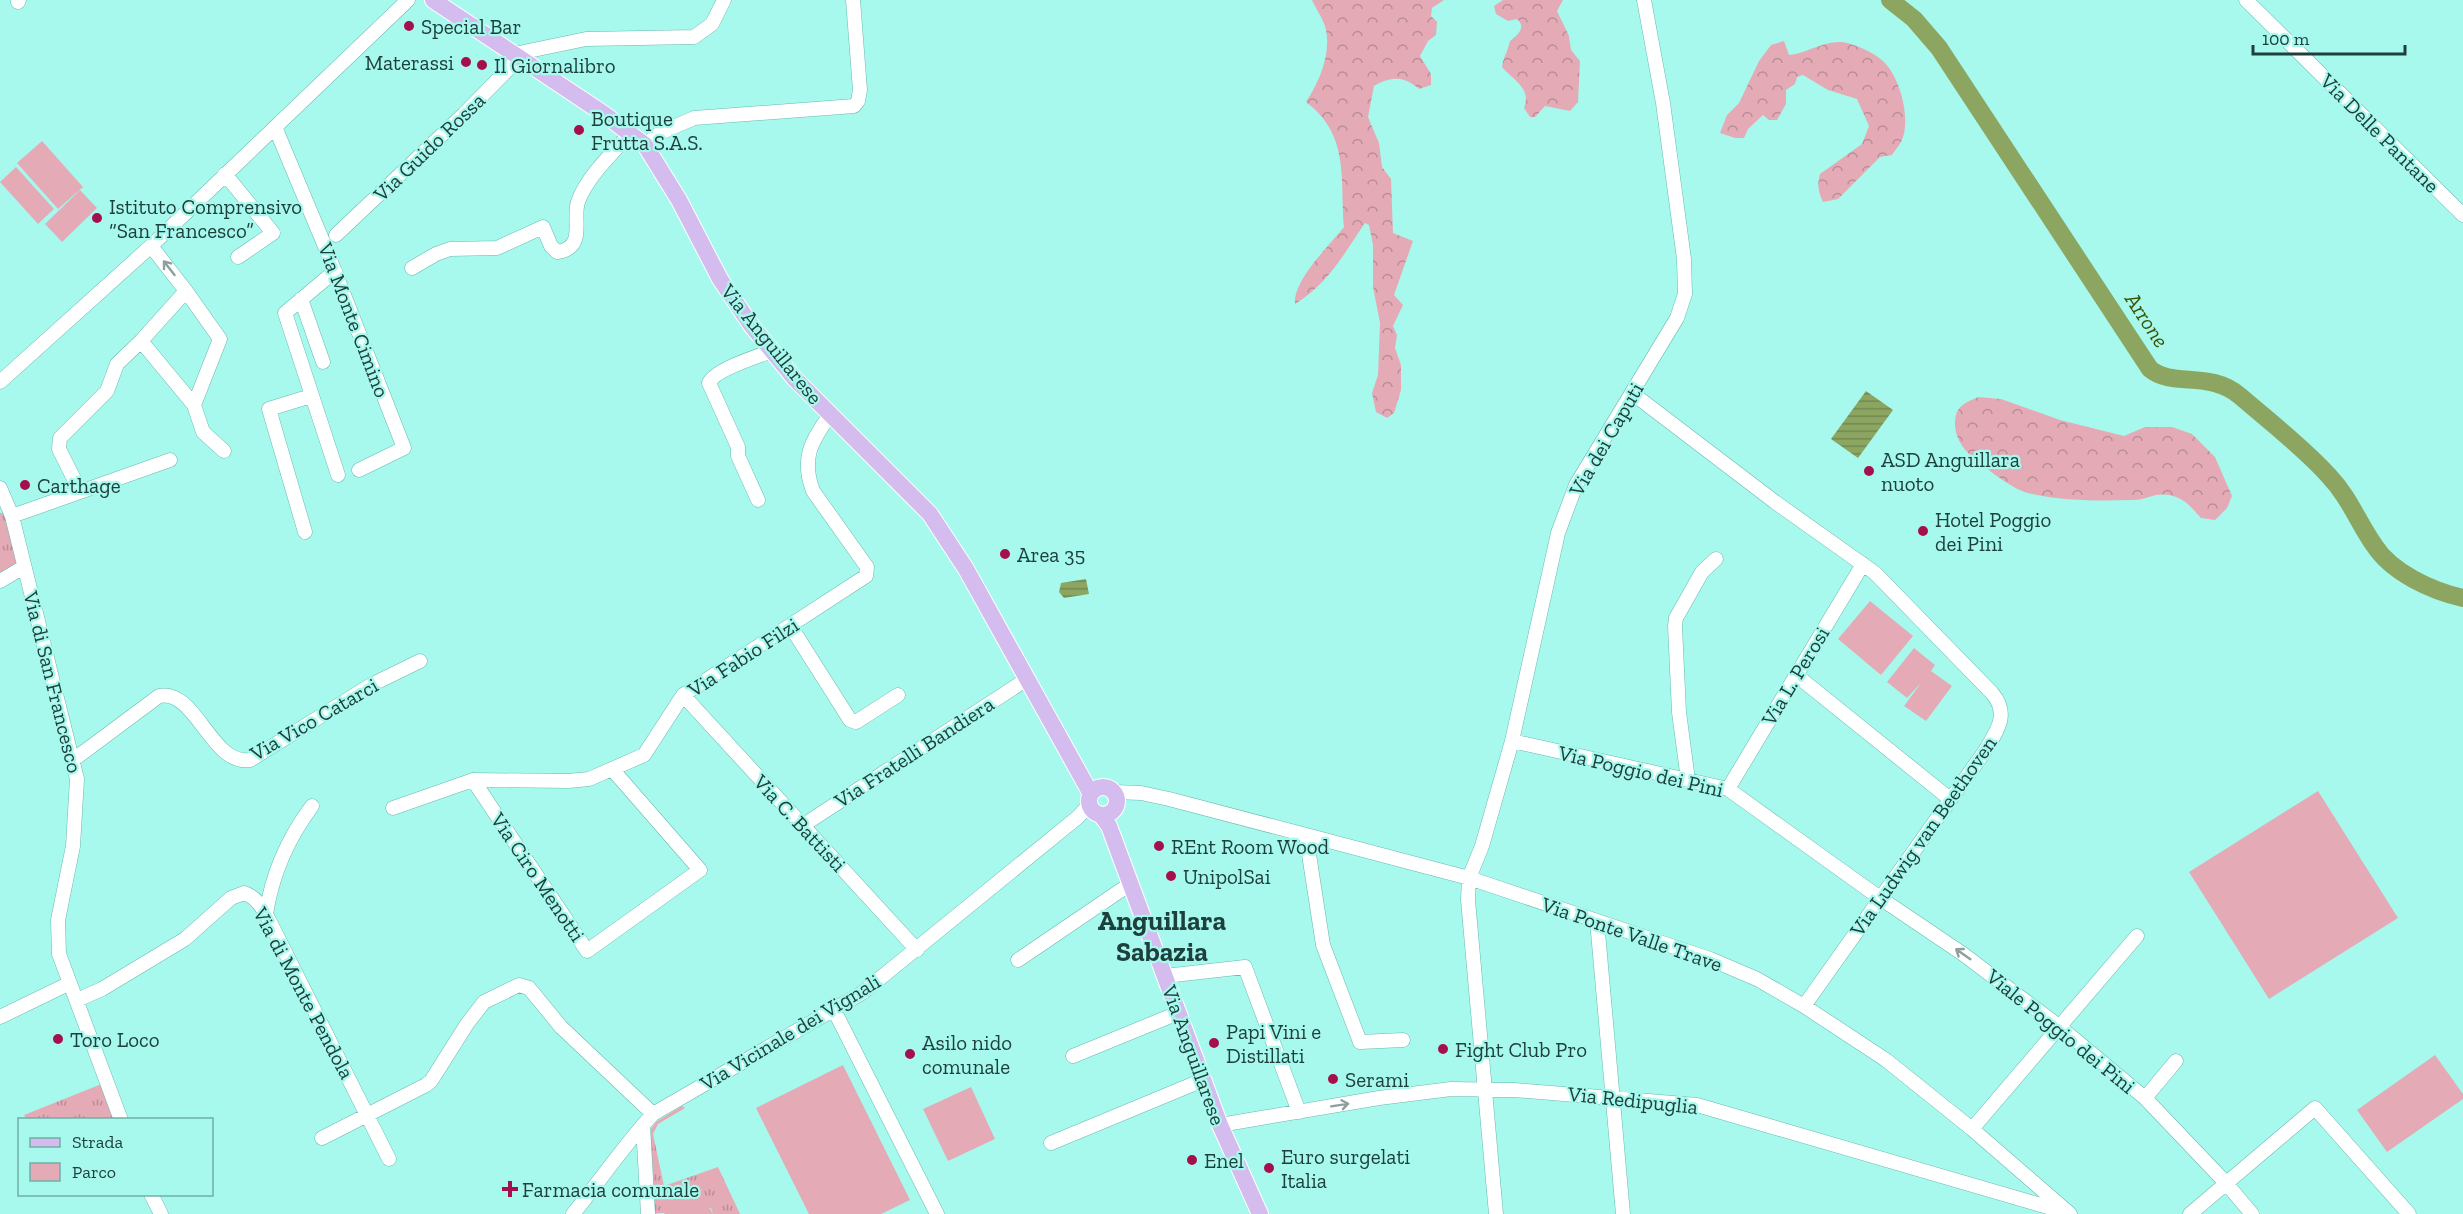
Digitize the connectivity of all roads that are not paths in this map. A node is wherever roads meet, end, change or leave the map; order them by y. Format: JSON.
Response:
{"nodes":[{"id":1,"x":408,"y":0,"type":"edge"},
{"id":2,"x":433,"y":0,"type":"edge"},
{"id":3,"x":724,"y":0,"type":"edge"},
{"id":4,"x":853,"y":0,"type":"edge"},
{"id":5,"x":1644,"y":0,"type":"edge"},
{"id":6,"x":2246,"y":0,"type":"edge"},
{"id":7,"x":517,"y":56,"type":"junction"},
{"id":8,"x":275,"y":127,"type":"junction"},
{"id":9,"x":630,"y":134,"type":"junction"},
{"id":10,"x":645,"y":145,"type":"junction"},
{"id":11,"x":225,"y":174,"type":"junction"},
{"id":12,"x":2463,"y":215,"type":"edge"},
{"id":13,"x":336,"y":235,"type":"dead end"},
{"id":14,"x":151,"y":246,"type":"junction"},
{"id":15,"x":238,"y":258,"type":"dead end"},
{"id":16,"x":412,"y":268,"type":"dead end"},
{"id":17,"x":335,"y":271,"type":"junction"},
{"id":18,"x":186,"y":291,"type":"junction"},
{"id":19,"x":301,"y":299,"type":"junction"},
{"id":20,"x":141,"y":341,"type":"junction"},
{"id":21,"x":772,"y":351,"type":"junction"},
{"id":22,"x":323,"y":362,"type":"dead end"},
{"id":23,"x":0,"y":382,"type":"edge"},
{"id":24,"x":1632,"y":393,"type":"junction"},
{"id":25,"x":311,"y":396,"type":"junction"},
{"id":26,"x":194,"y":405,"type":"junction"},
{"id":27,"x":830,"y":415,"type":"junction"},
{"id":28,"x":224,"y":451,"type":"dead end"},
{"id":29,"x":170,"y":460,"type":"dead end"},
{"id":30,"x":359,"y":470,"type":"dead end"},
{"id":31,"x":338,"y":474,"type":"dead end"},
{"id":32,"x":80,"y":491,"type":"junction"},
{"id":33,"x":2,"y":497,"type":"edge"},
{"id":34,"x":758,"y":500,"type":"dead end"},
{"id":35,"x":12,"y":516,"type":"junction"},
{"id":36,"x":304,"y":532,"type":"dead end"},
{"id":37,"x":1716,"y":559,"type":"dead end"},
{"id":38,"x":1863,"y":564,"type":"junction"},
{"id":39,"x":24,"y":567,"type":"junction"},
{"id":40,"x":0,"y":581,"type":"edge"},
{"id":41,"x":791,"y":627,"type":"junction"},
{"id":42,"x":420,"y":661,"type":"dead end"},
{"id":43,"x":1796,"y":675,"type":"junction"},
{"id":44,"x":1027,"y":679,"type":"junction"},
{"id":45,"x":898,"y":694,"type":"dead end"},
{"id":46,"x":683,"y":695,"type":"junction"},
{"id":47,"x":1512,"y":741,"type":"junction"},
{"id":48,"x":73,"y":760,"type":"junction"},
{"id":49,"x":612,"y":769,"type":"junction"},
{"id":50,"x":473,"y":780,"type":"junction"},
{"id":51,"x":1688,"y":780,"type":"junction"},
{"id":52,"x":1728,"y":789,"type":"junction"},
{"id":53,"x":1950,"y":799,"type":"junction"},
{"id":54,"x":1106,"y":804,"type":"junction"},
{"id":55,"x":312,"y":806,"type":"dead end"},
{"id":56,"x":393,"y":808,"type":"dead end"},
{"id":57,"x":802,"y":826,"type":"junction"},
{"id":58,"x":1306,"y":835,"type":"junction"},
{"id":59,"x":1469,"y":878,"type":"junction"},
{"id":60,"x":1130,"y":884,"type":"junction"},
{"id":61,"x":1880,"y":898,"type":"junction"},
{"id":62,"x":266,"y":914,"type":"junction"},
{"id":63,"x":1597,"y":921,"type":"junction"},
{"id":64,"x":2137,"y":936,"type":"dead end"},
{"id":65,"x":917,"y":950,"type":"junction"},
{"id":66,"x":1018,"y":960,"type":"dead end"},
{"id":67,"x":1165,"y":976,"type":"junction"},
{"id":68,"x":70,"y":983,"type":"junction"},
{"id":69,"x":77,"y":1000,"type":"junction"},
{"id":70,"x":1804,"y":1006,"type":"junction"},
{"id":71,"x":834,"y":1010,"type":"junction"},
{"id":72,"x":1178,"y":1013,"type":"junction"},
{"id":73,"x":0,"y":1017,"type":"edge"},
{"id":74,"x":2060,"y":1027,"type":"junction"},
{"id":75,"x":1403,"y":1040,"type":"dead end"},
{"id":76,"x":1073,"y":1056,"type":"dead end"},
{"id":77,"x":2176,"y":1061,"type":"dead end"},
{"id":78,"x":1203,"y":1080,"type":"junction"},
{"id":79,"x":1486,"y":1090,"type":"junction"},
{"id":80,"x":1613,"y":1097,"type":"junction"},
{"id":81,"x":2145,"y":1098,"type":"junction"},
{"id":82,"x":1299,"y":1112,"type":"junction"},
{"id":83,"x":653,"y":1114,"type":"junction"},
{"id":84,"x":368,"y":1116,"type":"junction"},
{"id":85,"x":121,"y":1118,"type":"edge"},
{"id":86,"x":643,"y":1125,"type":"junction"},
{"id":87,"x":1220,"y":1125,"type":"junction"},
{"id":88,"x":1972,"y":1129,"type":"junction"},
{"id":89,"x":322,"y":1138,"type":"dead end"},
{"id":90,"x":1051,"y":1143,"type":"dead end"},
{"id":91,"x":389,"y":1159,"type":"dead end"},
{"id":92,"x":2226,"y":1183,"type":"junction"},
{"id":93,"x":152,"y":1196,"type":"edge"},
{"id":94,"x":161,"y":1214,"type":"edge"},
{"id":95,"x":573,"y":1214,"type":"edge"},
{"id":96,"x":648,"y":1214,"type":"edge"},
{"id":97,"x":937,"y":1214,"type":"edge"},
{"id":98,"x":1261,"y":1214,"type":"edge"},
{"id":99,"x":1496,"y":1214,"type":"edge"},
{"id":100,"x":1623,"y":1214,"type":"edge"},
{"id":101,"x":2070,"y":1214,"type":"edge"},
{"id":102,"x":2190,"y":1214,"type":"edge"},
{"id":103,"x":2252,"y":1214,"type":"edge"},
{"id":104,"x":2409,"y":1214,"type":"edge"}],
"edges":[{"from":1,"to":8,"type":"street"},
{"from":2,"to":7,"type":"main road","name":"Via Anguillarese"},
{"from":3,"to":7,"type":"street"},
{"from":4,"to":10,"type":"street"},
{"from":5,"to":24,"type":"street","name":"Via dei Caputi"},
{"from":6,"to":12,"type":"street","name":"Via Delle Pantane"},
{"from":7,"to":9,"type":"main road","name":"Via Anguillarese"},
{"from":7,"to":13,"type":"street","name":"Via Guido Rossa"},
{"from":8,"to":11,"type":"street"},
{"from":8,"to":17,"type":"street","name":"Via Monte Cimino"},
{"from":9,"to":10,"type":"main road","name":"Via Anguillarese"},
{"from":9,"to":16,"type":"street"},
{"from":10,"to":21,"type":"main road","name":"Via Anguillarese"},
{"from":11,"to":14,"type":"street"},
{"from":11,"to":15,"type":"street"},
{"from":18,"to":14,"type":"street","one_way":true},
{"from":14,"to":23,"type":"street"},
{"from":17,"to":19,"type":"street"},
{"from":17,"to":30,"type":"street","name":"Via Monte Cimino"},
{"from":18,"to":20,"type":"street"},
{"from":18,"to":26,"type":"street"},
{"from":19,"to":22,"type":"street"},
{"from":19,"to":25,"type":"street"},
{"from":20,"to":26,"type":"street"},
{"from":20,"to":32,"type":"street"},
{"from":21,"to":27,"type":"main road","name":"Via Anguillarese"},
{"from":21,"to":34,"type":"street"},
{"from":24,"to":38,"type":"street","name":"Via Ludwig van Beethoven"},
{"from":24,"to":47,"type":"street","name":"Via dei Caputi"},
{"from":25,"to":31,"type":"street"},
{"from":25,"to":36,"type":"street"},
{"from":26,"to":28,"type":"street"},
{"from":27,"to":41,"type":"street","name":"Via Fabio Filzi"},
{"from":27,"to":44,"type":"main road","name":"Via Anguillarese"},
{"from":29,"to":32,"type":"street"},
{"from":32,"to":35,"type":"street"},
{"from":33,"to":35,"type":"street","name":"Via di San Francesco"},
{"from":35,"to":39,"type":"street","name":"Via di San Francesco"},
{"from":37,"to":51,"type":"street"},
{"from":38,"to":43,"type":"street","name":"Via L. Perosi"},
{"from":38,"to":53,"type":"street","name":"Via Ludwig van Beethoven"},
{"from":39,"to":40,"type":"street"},
{"from":39,"to":48,"type":"street","name":"Via di San Francesco"},
{"from":41,"to":45,"type":"street"},
{"from":41,"to":46,"type":"street","name":"Via Fabio Filzi"},
{"from":42,"to":48,"type":"street","name":"Via Vico Catarci"},
{"from":43,"to":52,"type":"street","name":"Via L. Perosi"},
{"from":43,"to":53,"type":"street"},
{"from":44,"to":54,"type":"main road","name":"Via Anguillarese"},
{"from":44,"to":57,"type":"street","name":"Via Fratelli Bandiera"},
{"from":46,"to":49,"type":"street","name":"Via Fabio Filzi"},
{"from":46,"to":57,"type":"street","name":"Via C. Battisti"},
{"from":47,"to":51,"type":"street","name":"Via Poggio dei Pini"},
{"from":47,"to":59,"type":"street","name":"Via dei Caputi"},
{"from":48,"to":68,"type":"street","name":"Via di San Francesco"},
{"from":49,"to":50,"type":"street","name":"Via Fabio Filzi"},
{"from":49,"to":50,"type":"street","name":"Via Ciro Menotti"},
{"from":50,"to":56,"type":"street","name":"Via Fabio Filzi"},
{"from":51,"to":52,"type":"street","name":"Via Poggio dei Pini"},
{"from":52,"to":61,"type":"street","name":"Via Poggio dei Pini"},
{"from":53,"to":61,"type":"street","name":"Via Ludwig van Beethoven"},
{"from":54,"to":58,"type":"street","name":"Via Ponte Valle Trave"},
{"from":54,"to":60,"type":"main road","name":"Via Anguillarese"},
{"from":54,"to":65,"type":"street","name":"Via Vicinale dei Vignali"},
{"from":55,"to":62,"type":"street"},
{"from":57,"to":65,"type":"street","name":"Via C. Battisti"},
{"from":58,"to":59,"type":"street","name":"Via Ponte Valle Trave"},
{"from":58,"to":75,"type":"street"},
{"from":59,"to":63,"type":"street","name":"Via Ponte Valle Trave"},
{"from":59,"to":79,"type":"street"},
{"from":60,"to":66,"type":"street"},
{"from":60,"to":67,"type":"main road","name":"Via Anguillarese"},
{"from":61,"to":70,"type":"street","name":"Via Ludwig van Beethoven"},
{"from":74,"to":61,"type":"street","name":"Viale Poggio dei Pini","one_way":true},
{"from":62,"to":69,"type":"street","name":"Via di Monte Pendola"},
{"from":62,"to":84,"type":"street","name":"Via di Monte Pendola"},
{"from":63,"to":70,"type":"street","name":"Via Ponte Valle Trave"},
{"from":63,"to":80,"type":"street"},
{"from":64,"to":74,"type":"street"},
{"from":65,"to":71,"type":"street","name":"Via Vicinale dei Vignali"},
{"from":67,"to":72,"type":"main road","name":"Via Anguillarese"},
{"from":67,"to":82,"type":"street"},
{"from":68,"to":69,"type":"street","name":"Via di San Francesco"},
{"from":68,"to":73,"type":"street"},
{"from":69,"to":85,"type":"street","name":"Via di San Francesco"},
{"from":70,"to":88,"type":"street","name":"Via Ponte Valle Trave"},
{"from":71,"to":83,"type":"street","name":"Via Vicinale dei Vignali"},
{"from":71,"to":97,"type":"street"},
{"from":72,"to":76,"type":"street"},
{"from":72,"to":78,"type":"main road","name":"Via Anguillarese"},
{"from":74,"to":81,"type":"street","name":"Viale Poggio dei Pini"},
{"from":74,"to":88,"type":"street"},
{"from":77,"to":81,"type":"street"},
{"from":78,"to":87,"type":"main road","name":"Via Anguillarese"},
{"from":78,"to":90,"type":"street"},
{"from":79,"to":80,"type":"street","name":"Via Redipuglia"},
{"from":82,"to":79,"type":"street","name":"Via Redipuglia","one_way":true},
{"from":79,"to":99,"type":"street"},
{"from":80,"to":100,"type":"street"},
{"from":80,"to":101,"type":"street","name":"Via Redipuglia"},
{"from":81,"to":92,"type":"street","name":"Viale Poggio dei Pini"},
{"from":82,"to":87,"type":"street","name":"Via Redipuglia"},
{"from":83,"to":84,"type":"street"},
{"from":83,"to":86,"type":"street","name":"Via Vicinale dei Vignali"},
{"from":84,"to":89,"type":"street"},
{"from":84,"to":91,"type":"street","name":"Via di Monte Pendola"},
{"from":86,"to":95,"type":"street","name":"Via Vicinale dei Vignali"},
{"from":86,"to":96,"type":"street"},
{"from":87,"to":98,"type":"main road","name":"Via Anguillarese"},
{"from":88,"to":101,"type":"street","name":"Via Ponte Valle Trave"},
{"from":92,"to":102,"type":"street"},
{"from":92,"to":103,"type":"street","name":"Viale Poggio dei Pini"},
{"from":92,"to":104,"type":"street"},
{"from":93,"to":94,"type":"street"}]}
